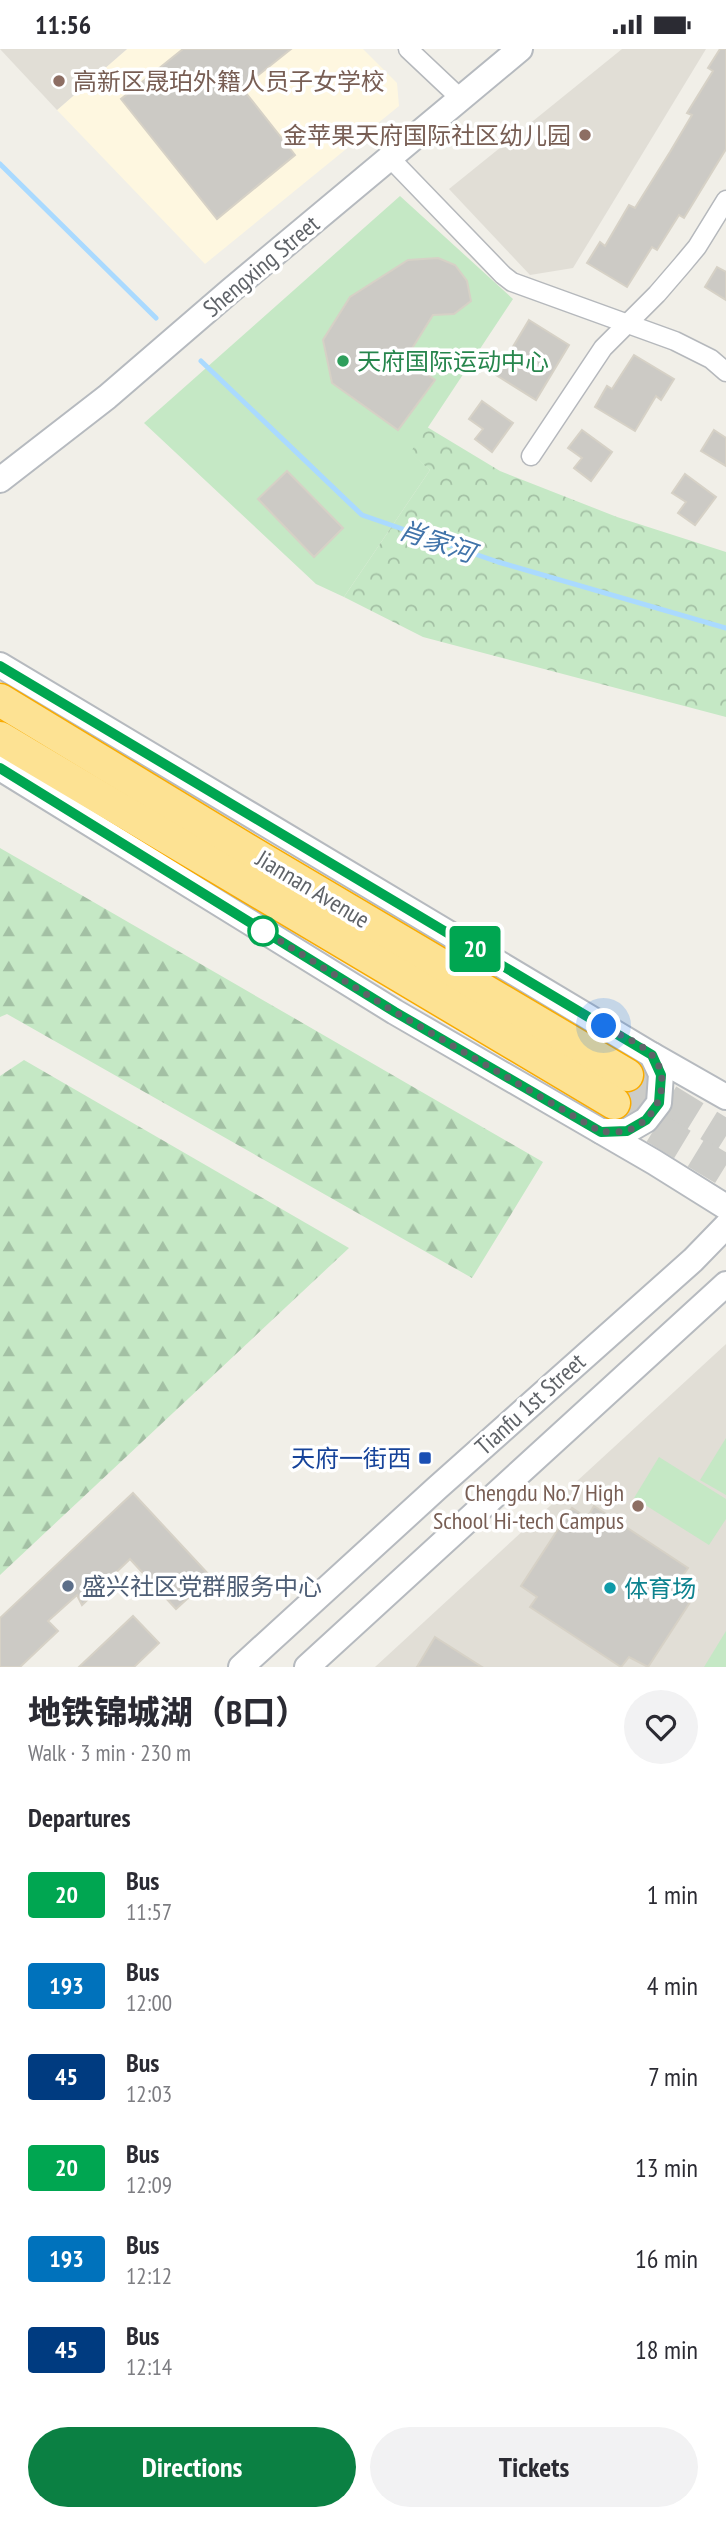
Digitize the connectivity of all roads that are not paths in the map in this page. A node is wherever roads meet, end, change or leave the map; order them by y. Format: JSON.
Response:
{"nodes":[{"id":1,"x":408,"y":49,"type":"edge"},
{"id":2,"x":520,"y":49,"type":"edge"},
{"id":3,"x":461,"y":99,"type":"junction"},
{"id":4,"x":390,"y":158,"type":"junction"},
{"id":5,"x":726,"y":200,"type":"edge"},
{"id":6,"x":626,"y":323,"type":"junction"},
{"id":7,"x":726,"y":372,"type":"edge"},
{"id":8,"x":531,"y":456,"type":"dead end"},
{"id":9,"x":0,"y":480,"type":"edge"},
{"id":10,"x":0,"y":666,"type":"edge"},
{"id":11,"x":0,"y":700,"type":"edge"},
{"id":12,"x":0,"y":738,"type":"edge"},
{"id":13,"x":0,"y":768,"type":"edge"},
{"id":14,"x":652,"y":1055,"type":"junction"},
{"id":15,"x":627,"y":1075,"type":"tunnel mouth"},
{"id":16,"x":726,"y":1097,"type":"edge"},
{"id":17,"x":607,"y":1117,"type":"junction"},
{"id":18,"x":726,"y":1207,"type":"edge"},
{"id":19,"x":726,"y":1226,"type":"edge"},
{"id":20,"x":726,"y":1284,"type":"edge"},
{"id":21,"x":241,"y":1667,"type":"edge"},
{"id":22,"x":307,"y":1667,"type":"edge"}],
"edges":[{"from":1,"to":3,"type":"street"},
{"from":2,"to":3,"type":"main road","name":"Shengxing Street"},
{"from":3,"to":4,"type":"main road","name":"Shengxing Street"},
{"from":4,"to":6,"type":"street"},
{"from":4,"to":9,"type":"main road","name":"Shengxing Street"},
{"from":5,"to":6,"type":"street"},
{"from":6,"to":7,"type":"street"},
{"from":6,"to":8,"type":"street"},
{"from":10,"to":14,"type":"main road"},
{"from":11,"to":15,"type":"highway","name":"Jiannan Avenue"},
{"from":12,"to":17,"type":"highway","name":"Jiannan Avenue"},
{"from":13,"to":17,"type":"main road"},
{"from":14,"to":16,"type":"main road"},
{"from":14,"to":17,"type":"main road"},
{"from":17,"to":18,"type":"main road"},
{"from":19,"to":21,"type":"main road","name":"Tianfu 1st Street"},
{"from":20,"to":22,"type":"main road","name":"Tianfu 1st Street"}]}
